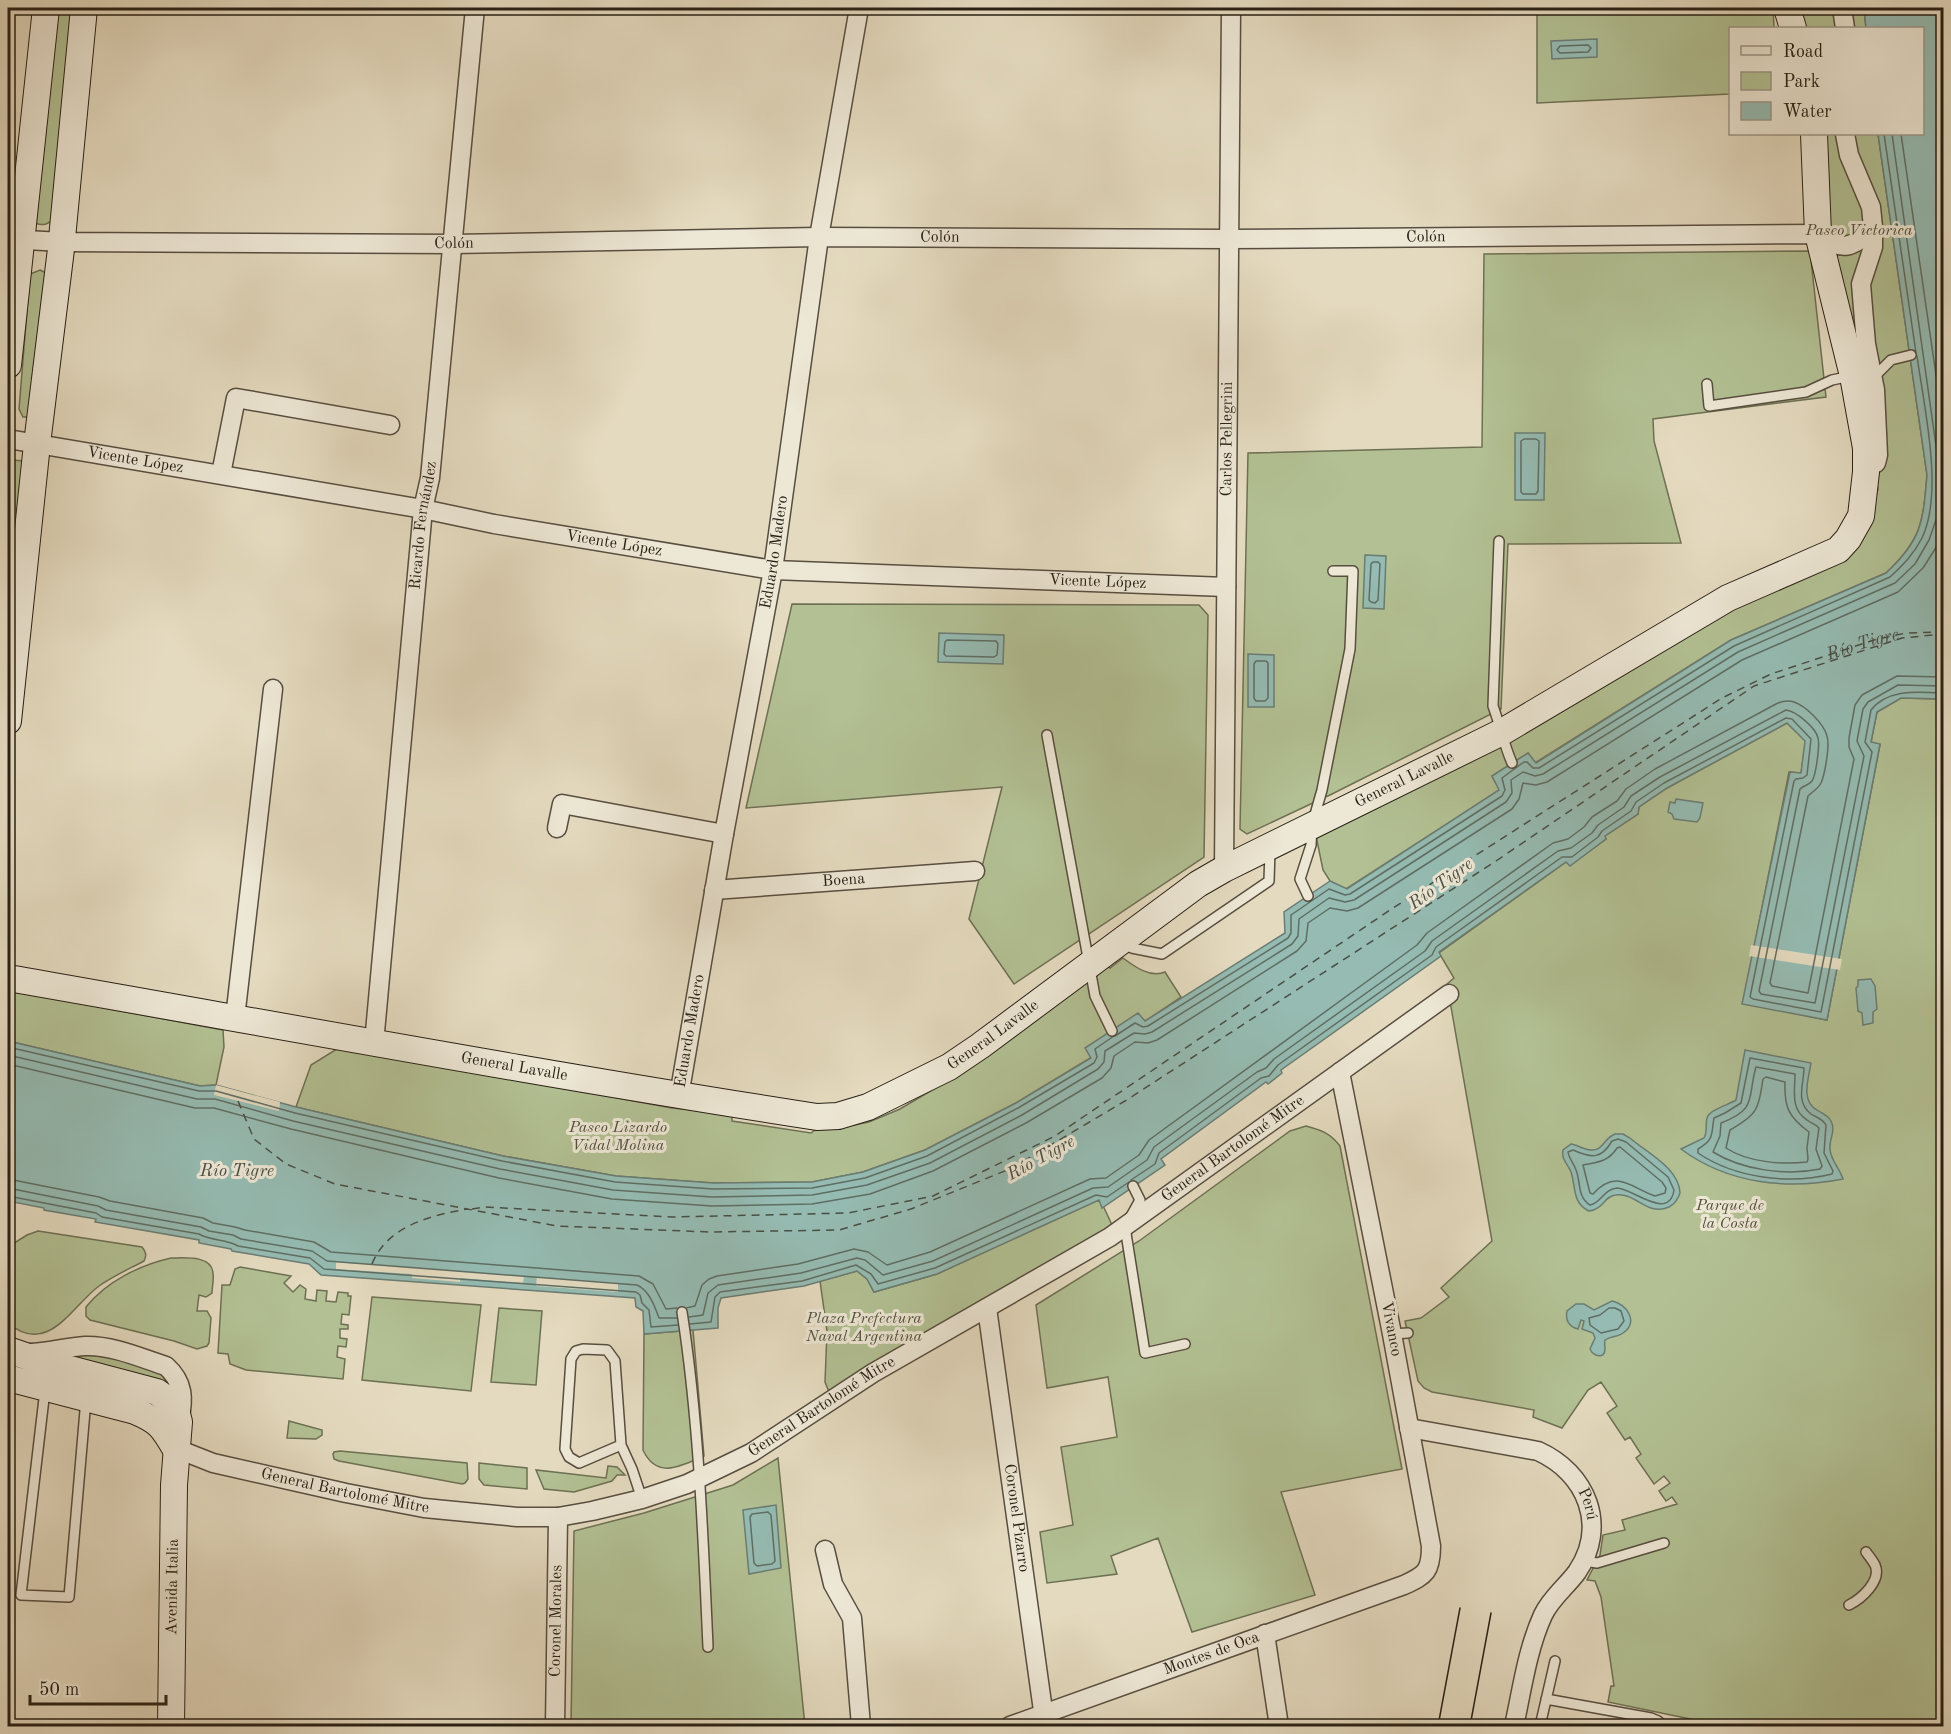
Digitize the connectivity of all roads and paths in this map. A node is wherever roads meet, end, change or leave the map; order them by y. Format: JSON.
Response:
{"nodes":[{"id":1,"x":46,"y":8,"type":"edge"},
{"id":2,"x":84,"y":8,"type":"edge"},
{"id":3,"x":475,"y":8,"type":"edge"},
{"id":4,"x":859,"y":8,"type":"edge"},
{"id":5,"x":1231,"y":8,"type":"edge"},
{"id":6,"x":1787,"y":8,"type":"edge"},
{"id":7,"x":1842,"y":8,"type":"edge"},
{"id":8,"x":1793,"y":27,"type":"edge"},
{"id":9,"x":1845,"y":27,"type":"edge"},
{"id":10,"x":1814,"y":135,"type":"edge"},
{"id":11,"x":1845,"y":135,"type":"edge"},
{"id":12,"x":1873,"y":227,"type":"junction"},
{"id":13,"x":1818,"y":234,"type":"junction"},
{"id":14,"x":819,"y":237,"type":"junction"},
{"id":15,"x":1229,"y":239,"type":"junction"},
{"id":16,"x":14,"y":240,"type":"edge"},
{"id":17,"x":62,"y":242,"type":"junction"},
{"id":18,"x":453,"y":244,"type":"junction"},
{"id":19,"x":1911,"y":355,"type":"dead end"},
{"id":20,"x":8,"y":365,"type":"edge"},
{"id":21,"x":1862,"y":375,"type":"junction"},
{"id":22,"x":1707,"y":384,"type":"dead end"},
{"id":23,"x":390,"y":425,"type":"dead end"},
{"id":24,"x":8,"y":440,"type":"edge"},
{"id":25,"x":37,"y":444,"type":"junction"},
{"id":26,"x":221,"y":474,"type":"junction"},
{"id":27,"x":423,"y":509,"type":"junction"},
{"id":28,"x":1499,"y":541,"type":"dead end"},
{"id":29,"x":773,"y":570,"type":"junction"},
{"id":30,"x":1333,"y":571,"type":"dead end"},
{"id":31,"x":1226,"y":587,"type":"junction"},
{"id":32,"x":273,"y":689,"type":"dead end"},
{"id":33,"x":8,"y":721,"type":"edge"},
{"id":34,"x":1502,"y":732,"type":"junction"},
{"id":35,"x":1047,"y":735,"type":"dead end"},
{"id":36,"x":1512,"y":763,"type":"dead end"},
{"id":37,"x":1312,"y":825,"type":"junction"},
{"id":38,"x":557,"y":828,"type":"dead end"},
{"id":39,"x":724,"y":834,"type":"junction"},
{"id":40,"x":1270,"y":846,"type":"junction"},
{"id":41,"x":1224,"y":869,"type":"junction"},
{"id":42,"x":975,"y":871,"type":"dead end"},
{"id":43,"x":714,"y":891,"type":"junction"},
{"id":44,"x":1308,"y":896,"type":"dead end"},
{"id":45,"x":1121,"y":941,"type":"junction"},
{"id":46,"x":1090,"y":964,"type":"junction"},
{"id":47,"x":8,"y":978,"type":"edge"},
{"id":48,"x":1449,"y":994,"type":"dead end"},
{"id":49,"x":235,"y":1018,"type":"junction"},
{"id":50,"x":1112,"y":1031,"type":"dead end"},
{"id":51,"x":374,"y":1043,"type":"junction"},
{"id":52,"x":1340,"y":1072,"type":"junction"},
{"id":53,"x":679,"y":1096,"type":"junction"},
{"id":54,"x":1133,"y":1186,"type":"dead end"},
{"id":55,"x":1125,"y":1227,"type":"junction"},
{"id":56,"x":987,"y":1308,"type":"junction"},
{"id":57,"x":682,"y":1312,"type":"dead end"},
{"id":58,"x":1185,"y":1344,"type":"dead end"},
{"id":59,"x":11,"y":1352,"type":"edge"},
{"id":60,"x":8,"y":1378,"type":"edge"},
{"id":61,"x":45,"y":1387,"type":"junction"},
{"id":62,"x":86,"y":1398,"type":"junction"},
{"id":63,"x":1409,"y":1428,"type":"junction"},
{"id":64,"x":621,"y":1445,"type":"junction"},
{"id":65,"x":175,"y":1449,"type":"junction"},
{"id":66,"x":700,"y":1479,"type":"junction"},
{"id":67,"x":642,"y":1499,"type":"junction"},
{"id":68,"x":558,"y":1516,"type":"junction"},
{"id":69,"x":1664,"y":1543,"type":"dead end"},
{"id":70,"x":825,"y":1550,"type":"dead end"},
{"id":71,"x":1866,"y":1552,"type":"dead end"},
{"id":72,"x":1584,"y":1561,"type":"junction"},
{"id":73,"x":1414,"y":1580,"type":"joint"},
{"id":74,"x":1849,"y":1605,"type":"dead end"},
{"id":75,"x":1265,"y":1634,"type":"junction"},
{"id":76,"x":708,"y":1647,"type":"dead end"},
{"id":77,"x":1555,"y":1661,"type":"dead end"},
{"id":78,"x":1546,"y":1699,"type":"junction"},
{"id":79,"x":1045,"y":1720,"type":"edge"},
{"id":80,"x":171,"y":1726,"type":"edge"},
{"id":81,"x":555,"y":1726,"type":"edge"},
{"id":82,"x":861,"y":1726,"type":"edge"},
{"id":83,"x":1010,"y":1726,"type":"edge"},
{"id":84,"x":1279,"y":1726,"type":"edge"},
{"id":85,"x":1514,"y":1726,"type":"edge"},
{"id":86,"x":1540,"y":1726,"type":"edge"},
{"id":87,"x":1663,"y":1726,"type":"edge"}],
"edges":[{"from":1,"to":16,"type":"street"},
{"from":2,"to":17,"type":"street"},
{"from":3,"to":18,"type":"street","name":"Ricardo Fernández"},
{"from":4,"to":14,"type":"street","name":"Eduardo Madero"},
{"from":5,"to":15,"type":"street","name":"Carlos Pellegrini"},
{"from":6,"to":8,"type":"street"},
{"from":7,"to":9,"type":"street"},
{"from":10,"to":13,"type":"street"},
{"from":11,"to":12,"type":"street"},
{"from":12,"to":13,"type":"street"},
{"from":12,"to":21,"type":"street"},
{"from":13,"to":15,"type":"street","name":"Colón"},
{"from":13,"to":21,"type":"street"},
{"from":14,"to":15,"type":"street","name":"Colón"},
{"from":14,"to":18,"type":"street","name":"Colón"},
{"from":14,"to":29,"type":"street","name":"Eduardo Madero"},
{"from":15,"to":31,"type":"street","name":"Carlos Pellegrini"},
{"from":16,"to":17,"type":"street","name":"Colón"},
{"from":16,"to":20,"type":"street"},
{"from":17,"to":18,"type":"street","name":"Colón"},
{"from":17,"to":25,"type":"street"},
{"from":18,"to":27,"type":"street","name":"Ricardo Fernández"},
{"from":19,"to":21,"type":"lane"},
{"from":21,"to":22,"type":"lane"},
{"from":21,"to":34,"type":"street","name":"General Lavalle"},
{"from":23,"to":26,"type":"street"},
{"from":24,"to":25,"type":"street","name":"Vicente López"},
{"from":25,"to":26,"type":"street","name":"Vicente López"},
{"from":25,"to":33,"type":"street"},
{"from":26,"to":27,"type":"street","name":"Vicente López"},
{"from":27,"to":29,"type":"street","name":"Vicente López"},
{"from":27,"to":51,"type":"street","name":"Ricardo Fernández"},
{"from":28,"to":34,"type":"lane"},
{"from":29,"to":31,"type":"street","name":"Vicente López"},
{"from":29,"to":39,"type":"street","name":"Eduardo Madero"},
{"from":30,"to":37,"type":"lane"},
{"from":31,"to":41,"type":"street","name":"Carlos Pellegrini"},
{"from":32,"to":49,"type":"street"},
{"from":34,"to":36,"type":"lane"},
{"from":34,"to":37,"type":"street","name":"General Lavalle"},
{"from":35,"to":46,"type":"lane"},
{"from":37,"to":40,"type":"street","name":"General Lavalle"},
{"from":37,"to":44,"type":"lane"},
{"from":38,"to":39,"type":"street"},
{"from":39,"to":43,"type":"street","name":"Eduardo Madero"},
{"from":40,"to":41,"type":"street","name":"General Lavalle"},
{"from":40,"to":45,"type":"lane"},
{"from":41,"to":45,"type":"street","name":"General Lavalle"},
{"from":42,"to":43,"type":"street","name":"Boena"},
{"from":43,"to":53,"type":"street","name":"Eduardo Madero"},
{"from":45,"to":46,"type":"street","name":"General Lavalle"},
{"from":46,"to":50,"type":"lane"},
{"from":46,"to":53,"type":"street","name":"General Lavalle"},
{"from":47,"to":49,"type":"street","name":"General Lavalle"},
{"from":48,"to":52,"type":"street","name":"General Bartolomé Mitre"},
{"from":49,"to":51,"type":"street","name":"General Lavalle"},
{"from":51,"to":53,"type":"street","name":"General Lavalle"},
{"from":52,"to":55,"type":"street","name":"General Bartolomé Mitre"},
{"from":52,"to":63,"type":"street","name":"Vivanco"},
{"from":54,"to":55,"type":"lane"},
{"from":55,"to":56,"type":"street","name":"General Bartolomé Mitre"},
{"from":55,"to":58,"type":"lane"},
{"from":56,"to":66,"type":"street","name":"General Bartolomé Mitre"},
{"from":56,"to":79,"type":"street","name":"Coronel Pizarro"},
{"from":57,"to":66,"type":"lane"},
{"from":59,"to":65,"type":"street"},
{"from":60,"to":61,"type":"street"},
{"from":61,"to":62,"type":"street"},
{"from":61,"to":62,"type":"lane"},
{"from":62,"to":65,"type":"street"},
{"from":63,"to":72,"type":"street","name":"Perú"},
{"from":63,"to":73,"type":"street","name":"Vivanco"},
{"from":64,"to":64,"type":"lane"},
{"from":64,"to":67,"type":"lane"},
{"from":65,"to":68,"type":"street","name":"General Bartolomé Mitre"},
{"from":65,"to":80,"type":"street","name":"Avenida Italia"},
{"from":66,"to":67,"type":"street","name":"General Bartolomé Mitre"},
{"from":66,"to":76,"type":"lane"},
{"from":67,"to":68,"type":"street","name":"General Bartolomé Mitre"},
{"from":68,"to":81,"type":"street","name":"Coronel Morales"},
{"from":69,"to":72,"type":"lane"},
{"from":70,"to":82,"type":"street"},
{"from":71,"to":74,"type":"lane"},
{"from":72,"to":85,"type":"street","name":"Perú"},
{"from":73,"to":75,"type":"street","name":"Montes de Oca"},
{"from":75,"to":79,"type":"street","name":"Montes de Oca"},
{"from":75,"to":84,"type":"street"},
{"from":77,"to":78,"type":"lane"},
{"from":78,"to":86,"type":"lane"},
{"from":78,"to":87,"type":"lane"},
{"from":79,"to":83,"type":"street","name":"Montes de Oca"}]}
